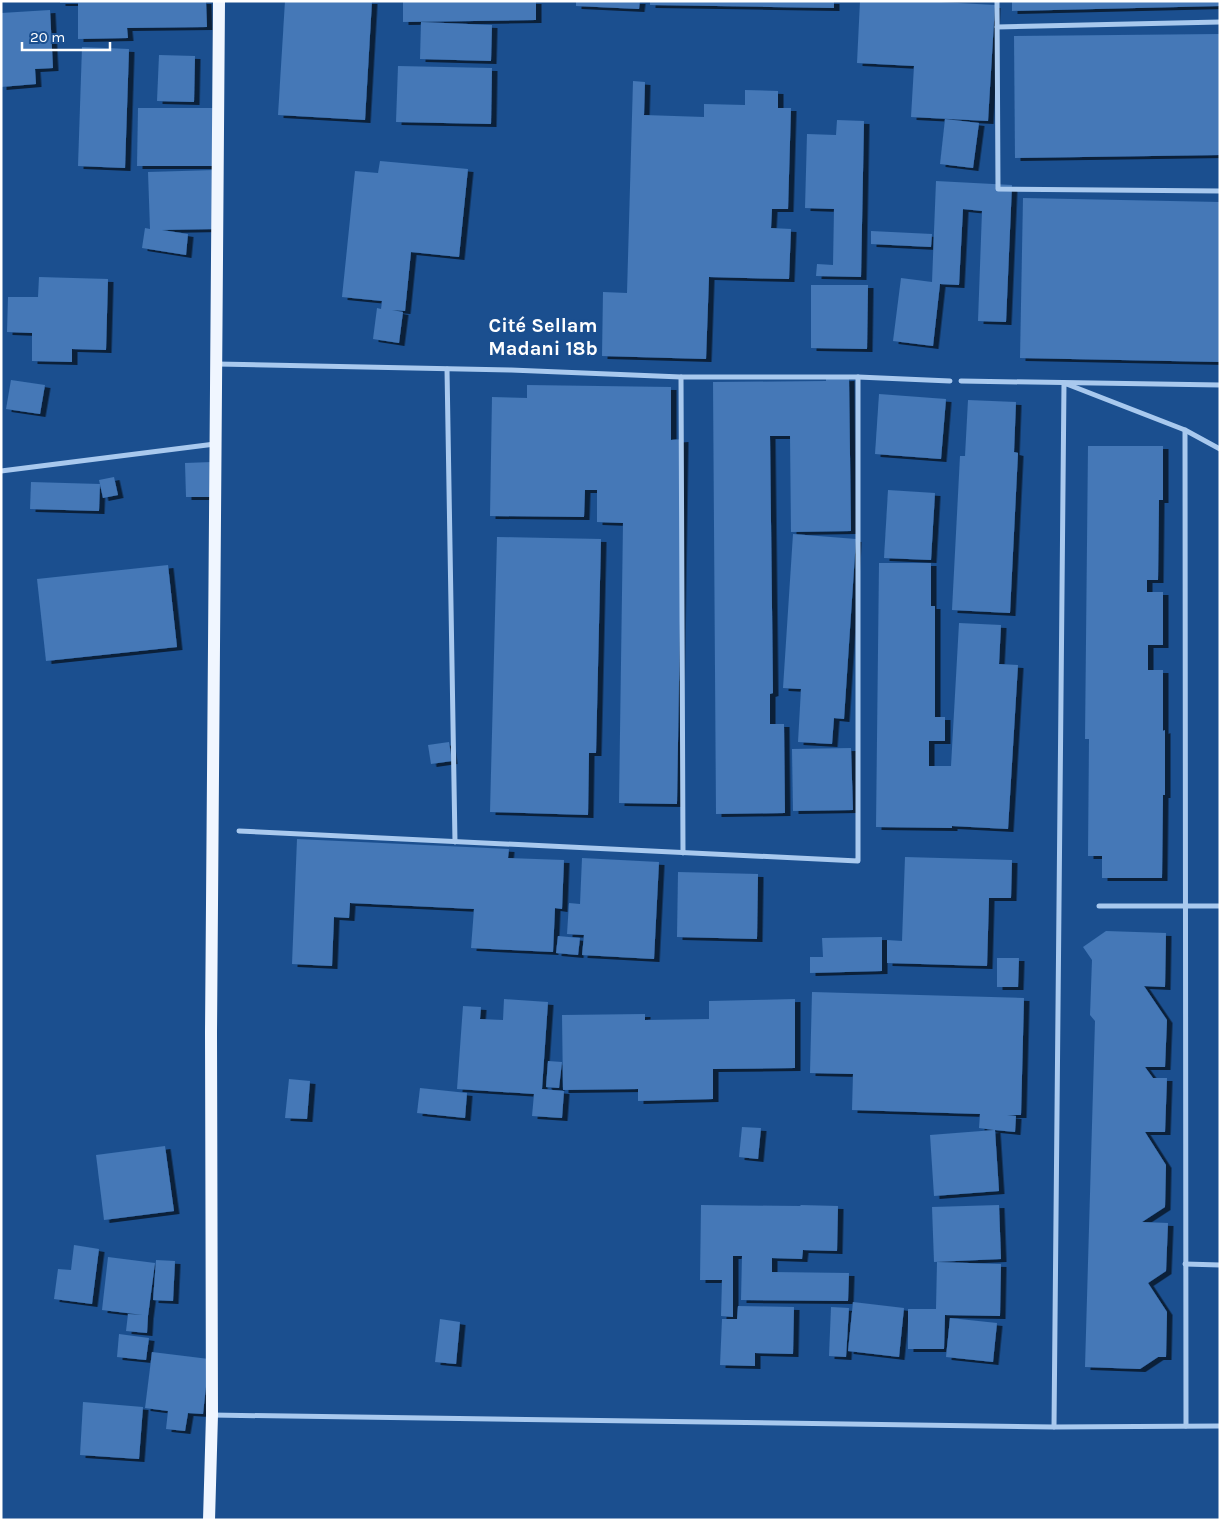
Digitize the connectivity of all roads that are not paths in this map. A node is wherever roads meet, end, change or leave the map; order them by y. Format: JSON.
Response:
{"nodes":[{"id":1,"x":219,"y":1,"type":"edge"},
{"id":2,"x":997,"y":1,"type":"edge"},
{"id":3,"x":1220,"y":22,"type":"edge"},
{"id":4,"x":997,"y":27,"type":"junction"},
{"id":5,"x":1220,"y":191,"type":"edge"},
{"id":6,"x":216,"y":364,"type":"junction"},
{"id":7,"x":447,"y":368,"type":"junction"},
{"id":8,"x":681,"y":377,"type":"junction"},
{"id":9,"x":858,"y":377,"type":"junction"},
{"id":10,"x":950,"y":381,"type":"dead end"},
{"id":11,"x":961,"y":381,"type":"dead end"},
{"id":12,"x":1064,"y":383,"type":"junction"},
{"id":13,"x":1220,"y":385,"type":"edge"},
{"id":14,"x":1184,"y":430,"type":"junction"},
{"id":15,"x":216,"y":444,"type":"junction"},
{"id":16,"x":1220,"y":449,"type":"edge"},
{"id":17,"x":1,"y":471,"type":"edge"},
{"id":18,"x":239,"y":831,"type":"dead end"},
{"id":19,"x":455,"y":842,"type":"junction"},
{"id":20,"x":683,"y":853,"type":"junction"},
{"id":21,"x":1099,"y":906,"type":"dead end"},
{"id":22,"x":1185,"y":906,"type":"junction"},
{"id":23,"x":1220,"y":906,"type":"edge"},
{"id":24,"x":1185,"y":1264,"type":"junction"},
{"id":25,"x":1220,"y":1265,"type":"edge"},
{"id":26,"x":212,"y":1415,"type":"junction"},
{"id":27,"x":1186,"y":1426,"type":"junction"},
{"id":28,"x":1220,"y":1426,"type":"edge"},
{"id":29,"x":1054,"y":1427,"type":"junction"},
{"id":30,"x":208,"y":1520,"type":"edge"}],
"edges":[{"from":1,"to":6,"type":"main road"},
{"from":2,"to":4,"type":"street"},
{"from":3,"to":4,"type":"street"},
{"from":4,"to":5,"type":"street"},
{"from":6,"to":7,"type":"street"},
{"from":6,"to":15,"type":"main road"},
{"from":7,"to":8,"type":"street"},
{"from":7,"to":19,"type":"street"},
{"from":8,"to":9,"type":"street"},
{"from":8,"to":20,"type":"street"},
{"from":9,"to":10,"type":"street"},
{"from":9,"to":20,"type":"street"},
{"from":11,"to":12,"type":"street"},
{"from":12,"to":13,"type":"street"},
{"from":12,"to":14,"type":"street"},
{"from":12,"to":29,"type":"street"},
{"from":14,"to":16,"type":"street"},
{"from":14,"to":22,"type":"street"},
{"from":15,"to":17,"type":"street"},
{"from":15,"to":26,"type":"main road"},
{"from":18,"to":19,"type":"street"},
{"from":19,"to":20,"type":"street"},
{"from":21,"to":22,"type":"street"},
{"from":22,"to":23,"type":"street"},
{"from":22,"to":24,"type":"street"},
{"from":24,"to":25,"type":"street"},
{"from":24,"to":27,"type":"street"},
{"from":26,"to":29,"type":"street"},
{"from":26,"to":30,"type":"main road"},
{"from":27,"to":28,"type":"street"},
{"from":27,"to":29,"type":"street"}]}
